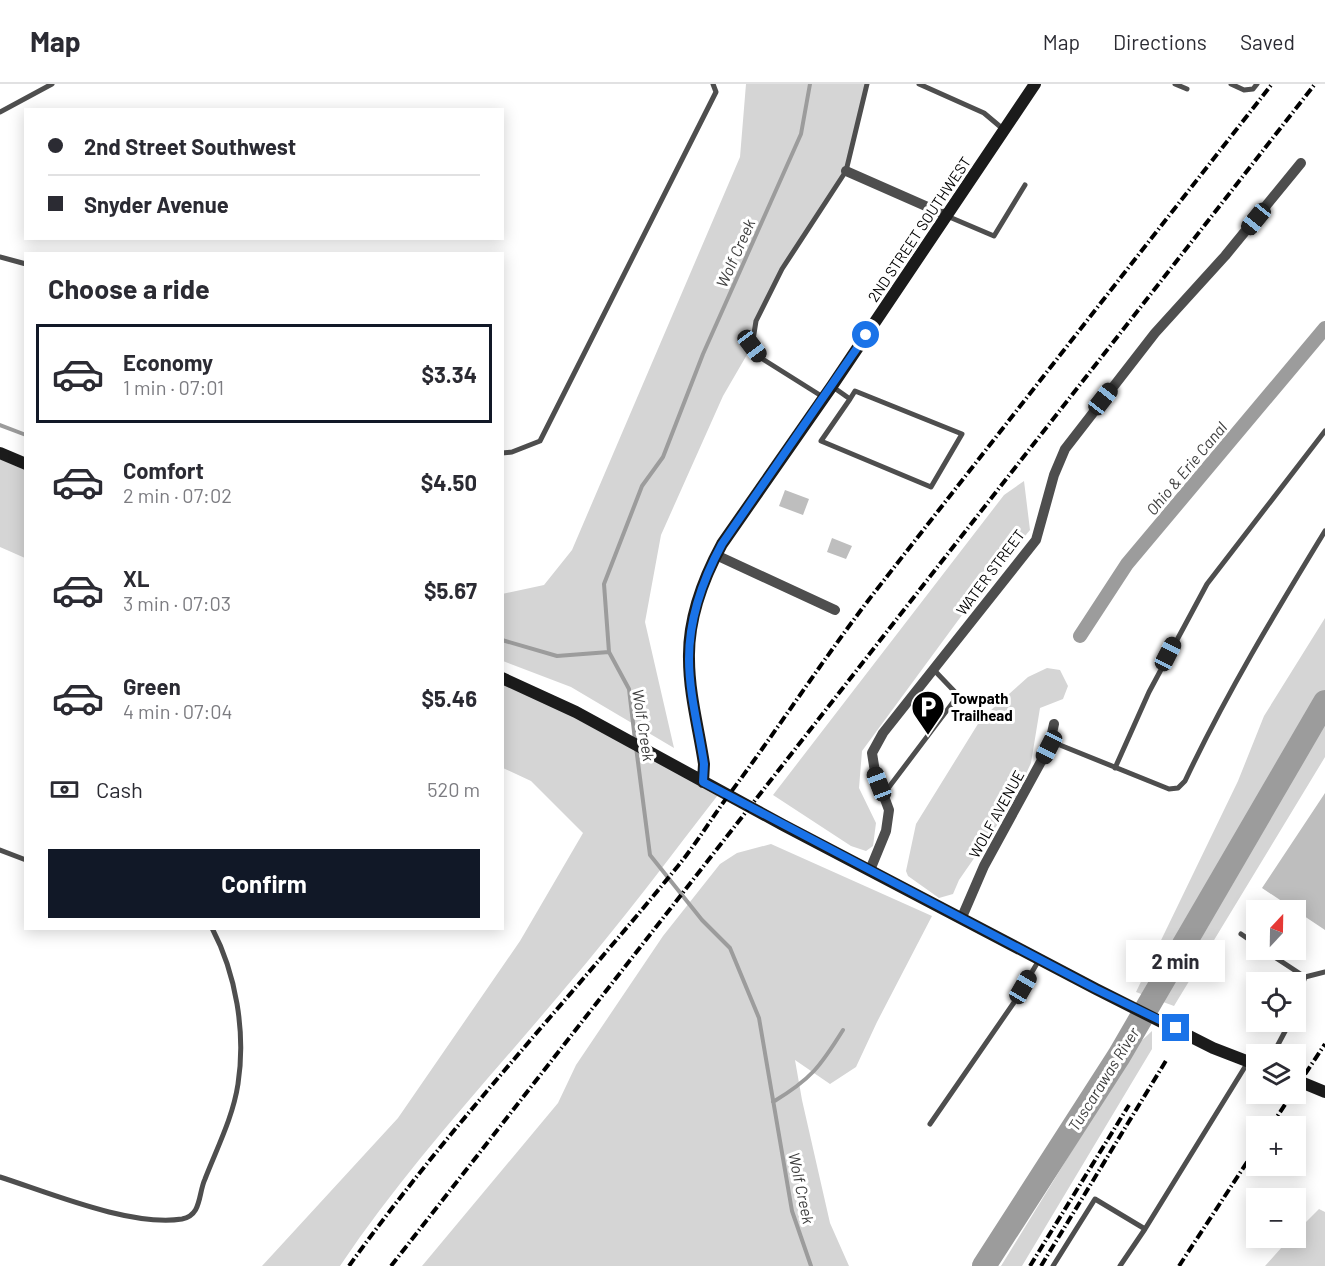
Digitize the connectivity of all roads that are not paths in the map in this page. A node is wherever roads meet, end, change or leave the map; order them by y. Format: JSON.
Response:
{"nodes":[{"id":1,"x":52,"y":84,"type":"edge"},
{"id":2,"x":713,"y":84,"type":"edge"},
{"id":3,"x":867,"y":84,"type":"edge"},
{"id":4,"x":919,"y":84,"type":"edge"},
{"id":5,"x":1035,"y":84,"type":"edge"},
{"id":6,"x":1175,"y":84,"type":"edge"},
{"id":7,"x":1231,"y":84,"type":"edge"},
{"id":8,"x":1257,"y":84,"type":"edge"},
{"id":9,"x":1187,"y":89,"type":"dead end"},
{"id":10,"x":0,"y":112,"type":"edge"},
{"id":11,"x":1004,"y":130,"type":"junction"},
{"id":12,"x":1301,"y":164,"type":"dead end"},
{"id":13,"x":846,"y":171,"type":"junction"},
{"id":14,"x":1025,"y":186,"type":"dead end"},
{"id":15,"x":946,"y":215,"type":"junction"},
{"id":16,"x":0,"y":257,"type":"edge"},
{"id":17,"x":24,"y":263,"type":"edge"},
{"id":18,"x":832,"y":386,"type":"junction"},
{"id":19,"x":824,"y":398,"type":"junction"},
{"id":20,"x":850,"y":399,"type":"junction"},
{"id":21,"x":1325,"y":431,"type":"edge"},
{"id":22,"x":0,"y":453,"type":"edge"},
{"id":23,"x":504,"y":453,"type":"edge"},
{"id":24,"x":24,"y":463,"type":"edge"},
{"id":25,"x":1325,"y":531,"type":"edge"},
{"id":26,"x":716,"y":555,"type":"junction"},
{"id":27,"x":835,"y":610,"type":"dead end"},
{"id":28,"x":934,"y":670,"type":"junction"},
{"id":29,"x":504,"y":679,"type":"edge"},
{"id":30,"x":1054,"y":724,"type":"dead end"},
{"id":31,"x":1050,"y":741,"type":"junction"},
{"id":32,"x":1115,"y":768,"type":"junction"},
{"id":33,"x":703,"y":782,"type":"junction"},
{"id":34,"x":883,"y":795,"type":"junction"},
{"id":35,"x":0,"y":850,"type":"edge"},
{"id":36,"x":24,"y":859,"type":"edge"},
{"id":37,"x":870,"y":870,"type":"junction"},
{"id":38,"x":962,"y":917,"type":"junction"},
{"id":39,"x":213,"y":930,"type":"edge"},
{"id":40,"x":1241,"y":934,"type":"dead end"},
{"id":41,"x":1246,"y":937,"type":"edge"},
{"id":42,"x":1040,"y":958,"type":"junction"},
{"id":43,"x":1279,"y":960,"type":"edge"},
{"id":44,"x":1297,"y":972,"type":"edge"},
{"id":45,"x":1325,"y":972,"type":"edge"},
{"id":46,"x":1306,"y":977,"type":"edge"},
{"id":47,"x":1246,"y":1060,"type":"edge"},
{"id":48,"x":1246,"y":1074,"type":"edge"},
{"id":49,"x":1306,"y":1084,"type":"edge"},
{"id":50,"x":1325,"y":1092,"type":"edge"},
{"id":51,"x":930,"y":1124,"type":"dead end"},
{"id":52,"x":0,"y":1177,"type":"edge"},
{"id":53,"x":1145,"y":1229,"type":"junction"},
{"id":54,"x":1053,"y":1266,"type":"edge"},
{"id":55,"x":1120,"y":1266,"type":"edge"}],
"edges":[{"from":1,"to":10,"type":"lane"},
{"from":2,"to":23,"type":"lane"},
{"from":3,"to":13,"type":"lane"},
{"from":4,"to":11,"type":"lane"},
{"from":5,"to":11,"type":"main road","name":"2ND STREET SOUTHWEST"},
{"from":6,"to":9,"type":"lane"},
{"from":7,"to":8,"type":"lane"},
{"from":11,"to":15,"type":"main road","name":"2ND STREET SOUTHWEST"},
{"from":12,"to":28,"type":"street","name":"WATER STREET"},
{"from":13,"to":15,"type":"street"},
{"from":13,"to":19,"type":"lane"},
{"from":14,"to":15,"type":"lane"},
{"from":15,"to":18,"type":"main road","name":"2ND STREET SOUTHWEST"},
{"from":16,"to":17,"type":"lane"},
{"from":18,"to":19,"type":"main road","name":"2ND STREET SOUTHWEST"},
{"from":18,"to":20,"type":"lane"},
{"from":19,"to":26,"type":"main road","name":"2ND STREET SOUTHWEST"},
{"from":20,"to":20,"type":"lane"},
{"from":21,"to":32,"type":"lane"},
{"from":22,"to":24,"type":"main road"},
{"from":25,"to":32,"type":"lane"},
{"from":26,"to":27,"type":"street"},
{"from":26,"to":33,"type":"main road","name":"2ND STREET SOUTHWEST"},
{"from":28,"to":34,"type":"street","name":"WATER STREET"},
{"from":28,"to":34,"type":"lane"},
{"from":29,"to":33,"type":"main road"},
{"from":30,"to":31,"type":"street","name":"WOLF AVENUE"},
{"from":31,"to":32,"type":"lane"},
{"from":31,"to":38,"type":"street","name":"WOLF AVENUE"},
{"from":33,"to":37,"type":"main road"},
{"from":34,"to":37,"type":"street","name":"WATER STREET"},
{"from":35,"to":36,"type":"lane"},
{"from":37,"to":38,"type":"main road"},
{"from":38,"to":42,"type":"main road"},
{"from":39,"to":52,"type":"lane"},
{"from":40,"to":41,"type":"lane"},
{"from":42,"to":47,"type":"main road"},
{"from":42,"to":51,"type":"lane"},
{"from":43,"to":44,"type":"lane"},
{"from":45,"to":46,"type":"lane"},
{"from":48,"to":53,"type":"lane"},
{"from":49,"to":50,"type":"main road"},
{"from":53,"to":54,"type":"lane"},
{"from":53,"to":55,"type":"lane"}]}
